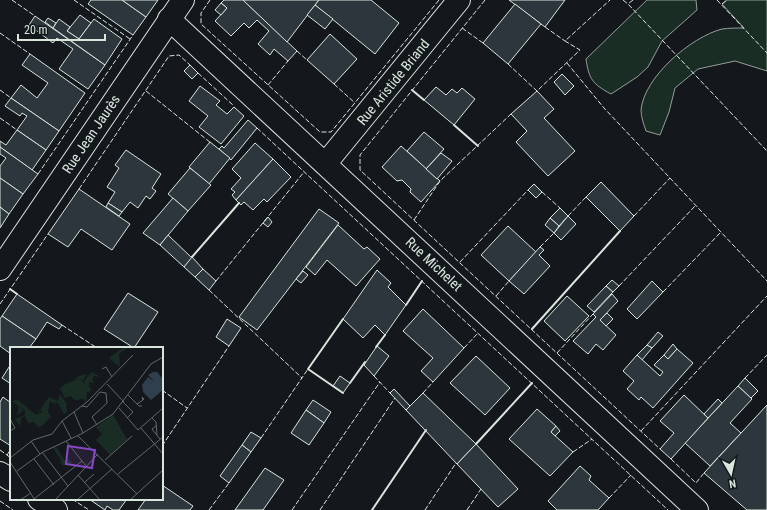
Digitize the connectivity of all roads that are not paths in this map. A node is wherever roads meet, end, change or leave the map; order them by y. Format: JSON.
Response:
{"nodes":[{"id":1,"x":183,"y":0,"type":"edge"},
{"id":2,"x":459,"y":0,"type":"edge"},
{"id":3,"x":169,"y":19,"type":"junction"},
{"id":4,"x":326,"y":163,"type":"junction"},
{"id":5,"x":0,"y":269,"type":"edge"},
{"id":6,"x":0,"y":473,"type":"edge"},
{"id":7,"x":10,"y":479,"type":"edge"},
{"id":8,"x":41,"y":500,"type":"edge"},
{"id":9,"x":56,"y":510,"type":"edge"},
{"id":10,"x":697,"y":510,"type":"edge"}],
"edges":[{"from":1,"to":3,"type":"street","name":"Rue Jean Jaurès"},
{"from":2,"to":4,"type":"street","name":"Rue Aristide Briand"},
{"from":3,"to":4,"type":"street","name":"Rue Michelet"},
{"from":3,"to":5,"type":"street","name":"Rue Jean Jaurès"},
{"from":4,"to":10,"type":"street","name":"Rue Michelet"},
{"from":6,"to":7,"type":"street"},
{"from":8,"to":9,"type":"street"}]}
